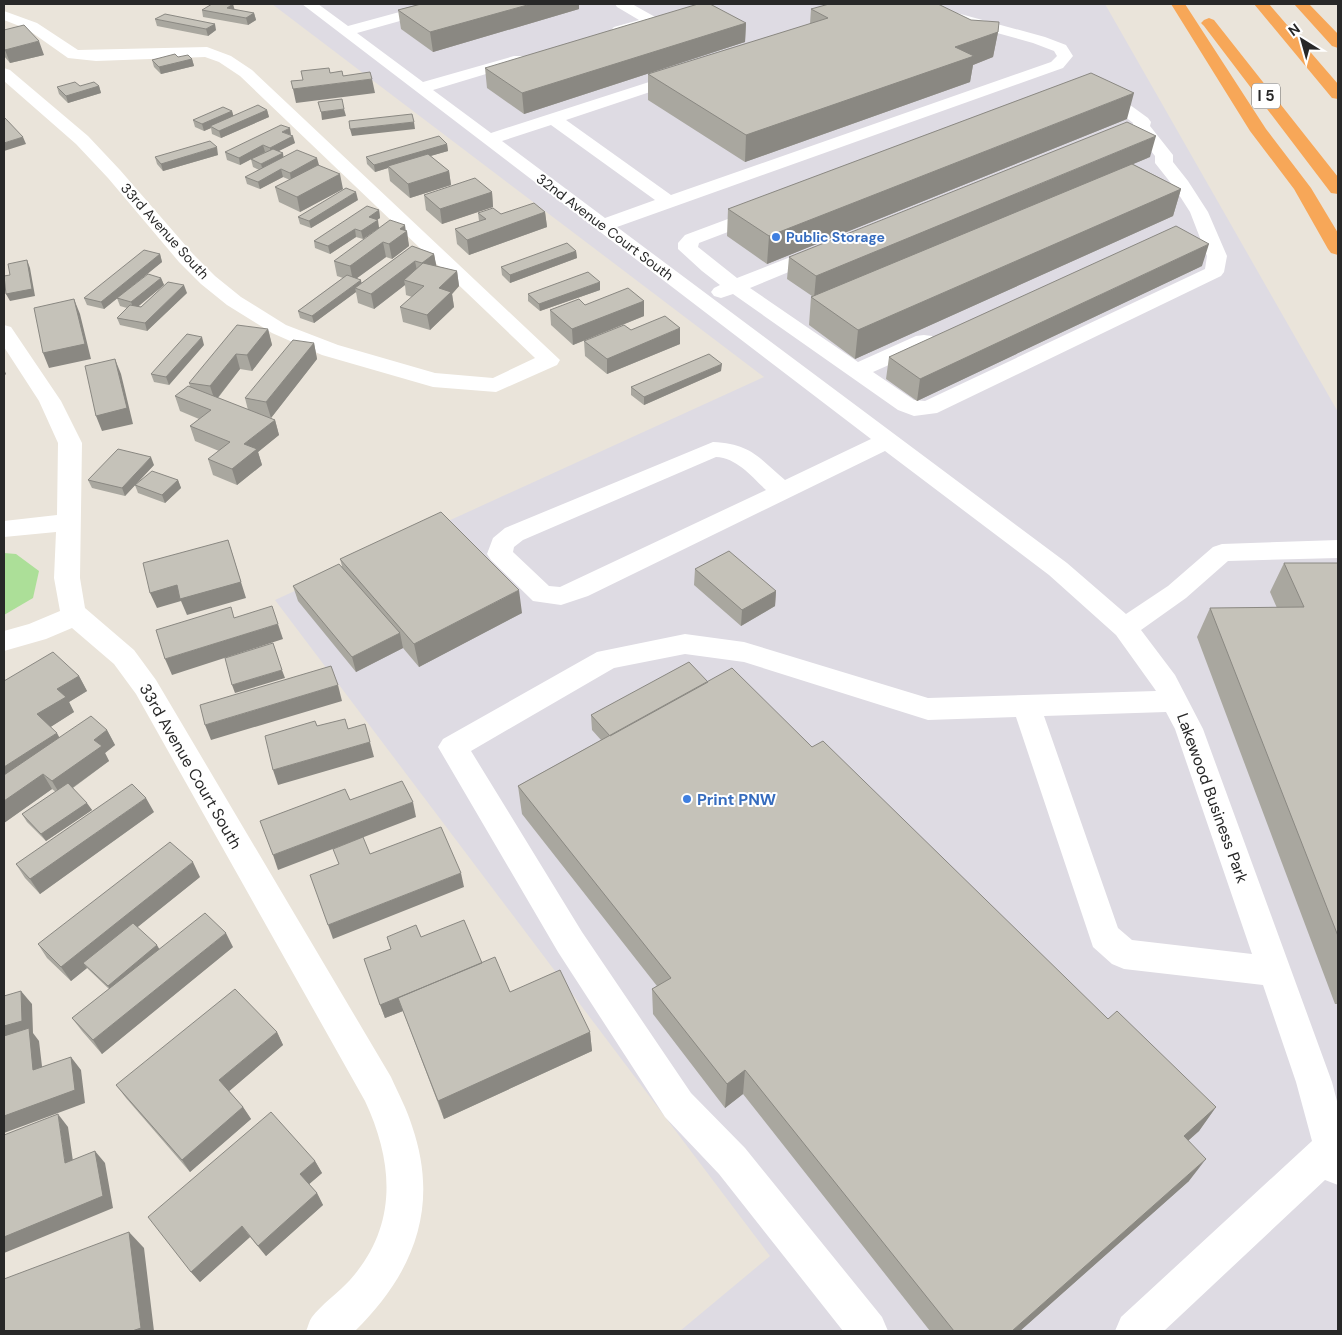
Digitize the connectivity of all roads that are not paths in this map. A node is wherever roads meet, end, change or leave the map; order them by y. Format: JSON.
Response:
{"nodes":[{"id":1,"x":309,"y":4,"type":"edge"},
{"id":2,"x":445,"y":4,"type":"edge"},
{"id":3,"x":622,"y":4,"type":"edge"},
{"id":4,"x":908,"y":4,"type":"edge"},
{"id":5,"x":1178,"y":4,"type":"edge"},
{"id":6,"x":1194,"y":4,"type":"edge"},
{"id":7,"x":1262,"y":4,"type":"edge"},
{"id":8,"x":1301,"y":4,"type":"edge"},
{"id":9,"x":4,"y":15,"type":"edge"},
{"id":10,"x":346,"y":31,"type":"junction"},
{"id":11,"x":604,"y":35,"type":"edge"},
{"id":12,"x":1338,"y":43,"type":"edge"},
{"id":13,"x":537,"y":54,"type":"edge"},
{"id":14,"x":694,"y":72,"type":"edge"},
{"id":15,"x":4,"y":73,"type":"edge"},
{"id":16,"x":422,"y":88,"type":"junction"},
{"id":17,"x":1338,"y":94,"type":"edge"},
{"id":18,"x":553,"y":118,"type":"junction"},
{"id":19,"x":1141,"y":128,"type":"junction"},
{"id":20,"x":1123,"y":134,"type":"edge"},
{"id":21,"x":489,"y":139,"type":"junction"},
{"id":22,"x":1338,"y":189,"type":"edge"},
{"id":23,"x":669,"y":202,"type":"junction"},
{"id":24,"x":603,"y":225,"type":"junction"},
{"id":25,"x":841,"y":244,"type":"edge"},
{"id":26,"x":1338,"y":249,"type":"edge"},
{"id":27,"x":735,"y":286,"type":"junction"},
{"id":28,"x":701,"y":300,"type":"junction"},
{"id":29,"x":806,"y":315,"type":"dead end"},
{"id":30,"x":784,"y":320,"type":"junction"},
{"id":31,"x":4,"y":331,"type":"edge"},
{"id":32,"x":939,"y":335,"type":"edge"},
{"id":33,"x":857,"y":371,"type":"junction"},
{"id":34,"x":894,"y":445,"type":"junction"},
{"id":35,"x":784,"y":492,"type":"junction"},
{"id":36,"x":69,"y":522,"type":"junction"},
{"id":37,"x":4,"y":529,"type":"edge"},
{"id":38,"x":1338,"y":549,"type":"edge"},
{"id":39,"x":76,"y":615,"type":"junction"},
{"id":40,"x":1125,"y":628,"type":"junction"},
{"id":41,"x":4,"y":641,"type":"edge"},
{"id":42,"x":1176,"y":702,"type":"junction"},
{"id":43,"x":1026,"y":706,"type":"junction"},
{"id":44,"x":1275,"y":970,"type":"junction"},
{"id":45,"x":1326,"y":1083,"type":"edge"},
{"id":46,"x":1335,"y":1157,"type":"edge"},
{"id":47,"x":326,"y":1331,"type":"edge"},
{"id":48,"x":868,"y":1331,"type":"edge"},
{"id":49,"x":1135,"y":1331,"type":"edge"}],
"edges":[{"from":1,"to":10,"type":"street","name":"32nd Avenue Court South"},
{"from":2,"to":10,"type":"street"},
{"from":3,"to":11,"type":"street"},
{"from":4,"to":23,"type":"street"},
{"from":5,"to":26,"type":"highway"},
{"from":6,"to":22,"type":"highway","number":"I 5"},
{"from":7,"to":17,"type":"highway"},
{"from":8,"to":12,"type":"highway"},
{"from":9,"to":15,"type":"street","name":"33rd Avenue South"},
{"from":10,"to":16,"type":"street","name":"32nd Avenue Court South"},
{"from":13,"to":16,"type":"street"},
{"from":14,"to":18,"type":"street"},
{"from":16,"to":21,"type":"street","name":"32nd Avenue Court South"},
{"from":18,"to":21,"type":"street"},
{"from":18,"to":23,"type":"street"},
{"from":19,"to":20,"type":"street"},
{"from":19,"to":27,"type":"street"},
{"from":19,"to":33,"type":"street"},
{"from":21,"to":24,"type":"street","name":"32nd Avenue Court South"},
{"from":23,"to":24,"type":"street"},
{"from":24,"to":28,"type":"street","name":"32nd Avenue Court South"},
{"from":25,"to":27,"type":"street"},
{"from":27,"to":28,"type":"street"},
{"from":27,"to":30,"type":"street"},
{"from":28,"to":34,"type":"street","name":"32nd Avenue Court South"},
{"from":29,"to":30,"type":"street"},
{"from":30,"to":33,"type":"street"},
{"from":31,"to":36,"type":"street"},
{"from":32,"to":33,"type":"street"},
{"from":34,"to":35,"type":"street"},
{"from":34,"to":40,"type":"street","name":"Lakewood Business Park"},
{"from":35,"to":35,"type":"street"},
{"from":36,"to":37,"type":"street"},
{"from":36,"to":39,"type":"street"},
{"from":38,"to":40,"type":"street"},
{"from":39,"to":41,"type":"street"},
{"from":39,"to":47,"type":"street","name":"33rd Avenue Court South"},
{"from":40,"to":42,"type":"street","name":"Lakewood Business Park"},
{"from":42,"to":43,"type":"street"},
{"from":42,"to":44,"type":"street","name":"Lakewood Business Park"},
{"from":43,"to":44,"type":"street"},
{"from":43,"to":48,"type":"street"},
{"from":44,"to":45,"type":"street","name":"Lakewood Business Park"},
{"from":45,"to":46,"type":"street","name":"Lakewood Business Park"},
{"from":46,"to":49,"type":"street"}]}
